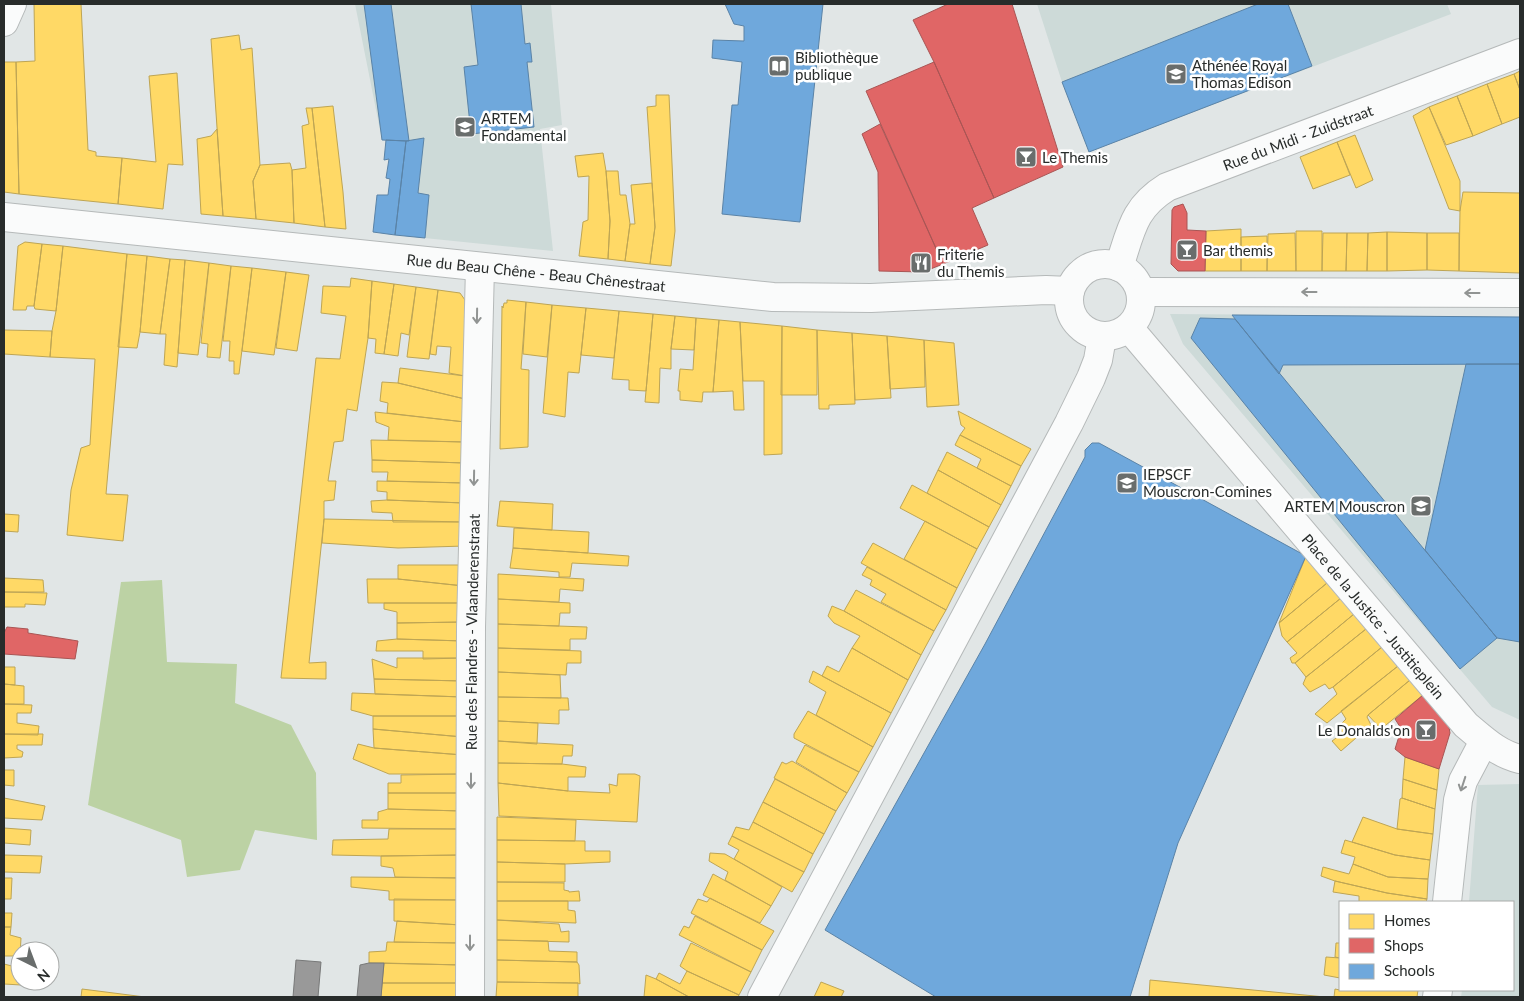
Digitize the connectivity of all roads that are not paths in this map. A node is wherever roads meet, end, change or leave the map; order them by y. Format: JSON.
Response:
{"nodes":[{"id":1,"x":12,"y":4,"type":"edge"},
{"id":2,"x":4,"y":22,"type":"edge"},
{"id":3,"x":1520,"y":53,"type":"edge"},
{"id":4,"x":4,"y":217,"type":"edge"},
{"id":5,"x":480,"y":267,"type":"junction"},
{"id":6,"x":1119,"y":267,"type":"junction"},
{"id":7,"x":1070,"y":291,"type":"junction"},
{"id":8,"x":1140,"y":292,"type":"junction"},
{"id":9,"x":1520,"y":293,"type":"edge"},
{"id":10,"x":1129,"y":328,"type":"junction"},
{"id":11,"x":1102,"y":337,"type":"junction"},
{"id":12,"x":1484,"y":741,"type":"junction"},
{"id":13,"x":1520,"y":760,"type":"edge"},
{"id":14,"x":1447,"y":901,"type":"edge"},
{"id":15,"x":470,"y":997,"type":"edge"},
{"id":16,"x":762,"y":997,"type":"edge"}],
"edges":[{"from":1,"to":2,"type":"street"},
{"from":3,"to":6,"type":"street","name":"Rue du Midi - Zuidstraat"},
{"from":4,"to":5,"type":"street","name":"Rue du Beau Chêne - Beau Chênestraat"},
{"from":5,"to":7,"type":"street","name":"Rue du Beau Chêne - Beau Chênestraat"},
{"from":5,"to":15,"type":"street","name":"Rue des Flandres - Vlaanderenstraat","one_way":true},
{"from":6,"to":7,"type":"street"},
{"from":6,"to":8,"type":"street"},
{"from":7,"to":11,"type":"street"},
{"from":9,"to":8,"type":"street","one_way":true},
{"from":8,"to":10,"type":"street"},
{"from":10,"to":11,"type":"street"},
{"from":10,"to":12,"type":"street","name":"Place de la Justice - Justitieplein"},
{"from":11,"to":16,"type":"street"},
{"from":12,"to":13,"type":"street","name":"Place de la Justice - Justitieplein"},
{"from":12,"to":14,"type":"street","one_way":true}]}
